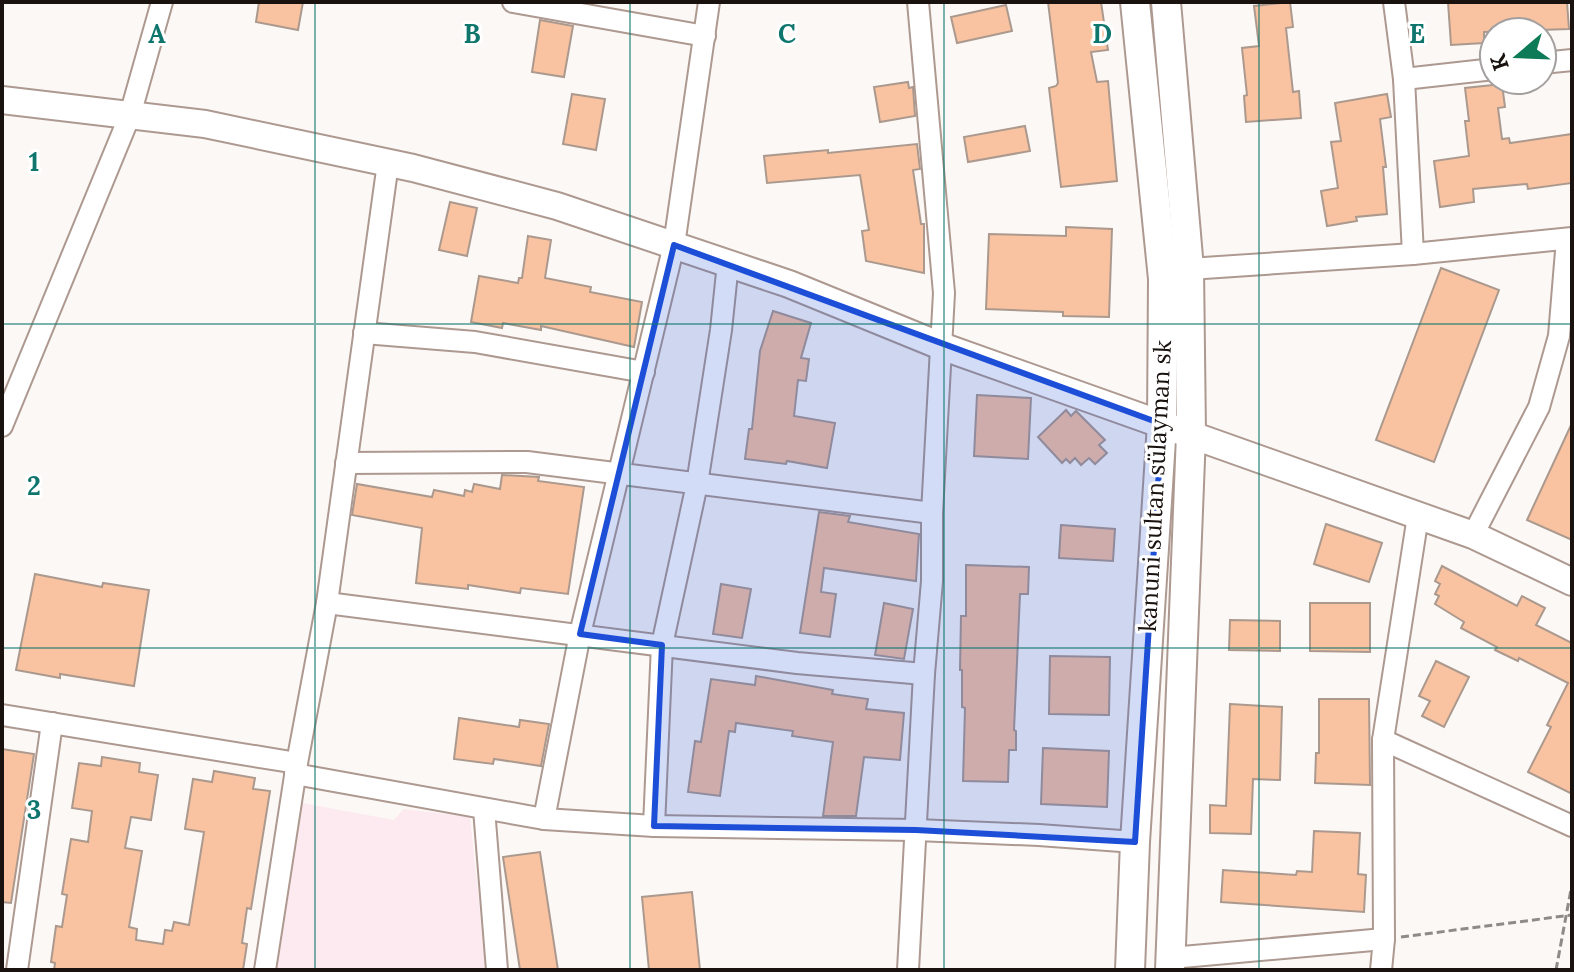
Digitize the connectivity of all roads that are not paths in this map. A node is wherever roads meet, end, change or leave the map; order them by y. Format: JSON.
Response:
{"nodes":[{"id":1,"x":162,"y":2,"type":"edge"},
{"id":2,"x":513,"y":2,"type":"edge"},
{"id":3,"x":709,"y":2,"type":"edge"},
{"id":4,"x":918,"y":2,"type":"edge"},
{"id":5,"x":1135,"y":2,"type":"edge"},
{"id":6,"x":1166,"y":2,"type":"edge"},
{"id":7,"x":1394,"y":2,"type":"edge"},
{"id":8,"x":705,"y":36,"type":"junction"},
{"id":9,"x":1478,"y":71,"type":"edge"},
{"id":10,"x":1404,"y":79,"type":"junction"},
{"id":11,"x":2,"y":100,"type":"edge"},
{"id":12,"x":130,"y":115,"type":"junction"},
{"id":13,"x":388,"y":163,"type":"junction"},
{"id":14,"x":1570,"y":239,"type":"edge"},
{"id":15,"x":674,"y":245,"type":"junction"},
{"id":16,"x":1413,"y":254,"type":"junction"},
{"id":17,"x":728,"y":263,"type":"junction"},
{"id":18,"x":1189,"y":269,"type":"junction"},
{"id":19,"x":364,"y":333,"type":"junction"},
{"id":20,"x":941,"y":346,"type":"junction"},
{"id":21,"x":644,"y":372,"type":"junction"},
{"id":22,"x":1162,"y":424,"type":"junction"},
{"id":23,"x":2,"y":426,"type":"edge"},
{"id":24,"x":1191,"y":434,"type":"junction"},
{"id":25,"x":346,"y":463,"type":"junction"},
{"id":26,"x":620,"y":474,"type":"junction"},
{"id":27,"x":697,"y":484,"type":"junction"},
{"id":28,"x":932,"y":513,"type":"junction"},
{"id":29,"x":1418,"y":516,"type":"junction"},
{"id":30,"x":1473,"y":535,"type":"junction"},
{"id":31,"x":1572,"y":582,"type":"edge"},
{"id":32,"x":327,"y":603,"type":"junction"},
{"id":33,"x":580,"y":634,"type":"junction"},
{"id":34,"x":662,"y":645,"type":"junction"},
{"id":35,"x":924,"y":674,"type":"junction"},
{"id":36,"x":2,"y":715,"type":"edge"},
{"id":37,"x":52,"y":723,"type":"junction"},
{"id":38,"x":1383,"y":740,"type":"junction"},
{"id":39,"x":296,"y":769,"type":"junction"},
{"id":40,"x":484,"y":809,"type":"junction"},
{"id":41,"x":544,"y":819,"type":"junction"},
{"id":42,"x":654,"y":826,"type":"junction"},
{"id":43,"x":1572,"y":826,"type":"edge"},
{"id":44,"x":916,"y":830,"type":"junction"},
{"id":45,"x":1135,"y":842,"type":"junction"},
{"id":46,"x":1384,"y":939,"type":"junction"},
{"id":47,"x":1171,"y":964,"type":"edge"},
{"id":48,"x":17,"y":970,"type":"edge"},
{"id":49,"x":265,"y":970,"type":"edge"},
{"id":50,"x":497,"y":970,"type":"edge"},
{"id":51,"x":908,"y":970,"type":"edge"},
{"id":52,"x":1130,"y":970,"type":"edge"},
{"id":53,"x":1381,"y":970,"type":"edge"}],
"edges":[{"from":1,"to":12,"type":"street"},
{"from":2,"to":8,"type":"street"},
{"from":3,"to":8,"type":"street"},
{"from":4,"to":20,"type":"street"},
{"from":5,"to":22,"type":"main road","name":"kanuni sultan sülayman sk"},
{"from":6,"to":18,"type":"main road"},
{"from":7,"to":10,"type":"street"},
{"from":8,"to":15,"type":"street"},
{"from":9,"to":10,"type":"street"},
{"from":10,"to":16,"type":"street"},
{"from":11,"to":12,"type":"street"},
{"from":12,"to":13,"type":"street"},
{"from":12,"to":23,"type":"street"},
{"from":13,"to":15,"type":"street"},
{"from":13,"to":19,"type":"street"},
{"from":14,"to":16,"type":"street"},
{"from":14,"to":30,"type":"street"},
{"from":15,"to":17,"type":"street"},
{"from":15,"to":21,"type":"street"},
{"from":16,"to":18,"type":"street"},
{"from":17,"to":20,"type":"street"},
{"from":17,"to":27,"type":"street"},
{"from":18,"to":24,"type":"main road"},
{"from":19,"to":21,"type":"street"},
{"from":19,"to":25,"type":"street"},
{"from":20,"to":22,"type":"street"},
{"from":20,"to":28,"type":"street"},
{"from":21,"to":26,"type":"street"},
{"from":22,"to":24,"type":"street"},
{"from":22,"to":45,"type":"main road","name":"kanuni sultan sülayman sk"},
{"from":24,"to":29,"type":"street"},
{"from":24,"to":47,"type":"main road"},
{"from":25,"to":26,"type":"street"},
{"from":25,"to":32,"type":"street"},
{"from":26,"to":27,"type":"street"},
{"from":26,"to":33,"type":"street"},
{"from":27,"to":28,"type":"street"},
{"from":27,"to":34,"type":"street"},
{"from":28,"to":35,"type":"street"},
{"from":29,"to":30,"type":"street"},
{"from":29,"to":38,"type":"street"},
{"from":30,"to":31,"type":"street"},
{"from":32,"to":33,"type":"street"},
{"from":32,"to":39,"type":"street"},
{"from":33,"to":34,"type":"street"},
{"from":33,"to":41,"type":"street"},
{"from":34,"to":35,"type":"street"},
{"from":34,"to":42,"type":"street"},
{"from":35,"to":44,"type":"street"},
{"from":36,"to":37,"type":"street"},
{"from":37,"to":39,"type":"street"},
{"from":37,"to":48,"type":"street"},
{"from":38,"to":43,"type":"street"},
{"from":38,"to":46,"type":"street"},
{"from":39,"to":40,"type":"street"},
{"from":39,"to":49,"type":"street"},
{"from":40,"to":41,"type":"street"},
{"from":40,"to":50,"type":"street"},
{"from":41,"to":42,"type":"street"},
{"from":42,"to":44,"type":"street"},
{"from":44,"to":45,"type":"street"},
{"from":44,"to":51,"type":"street"},
{"from":45,"to":52,"type":"main road","name":"kanuni sultan sülayman sk"},
{"from":46,"to":47,"type":"street"},
{"from":46,"to":53,"type":"street"}]}
